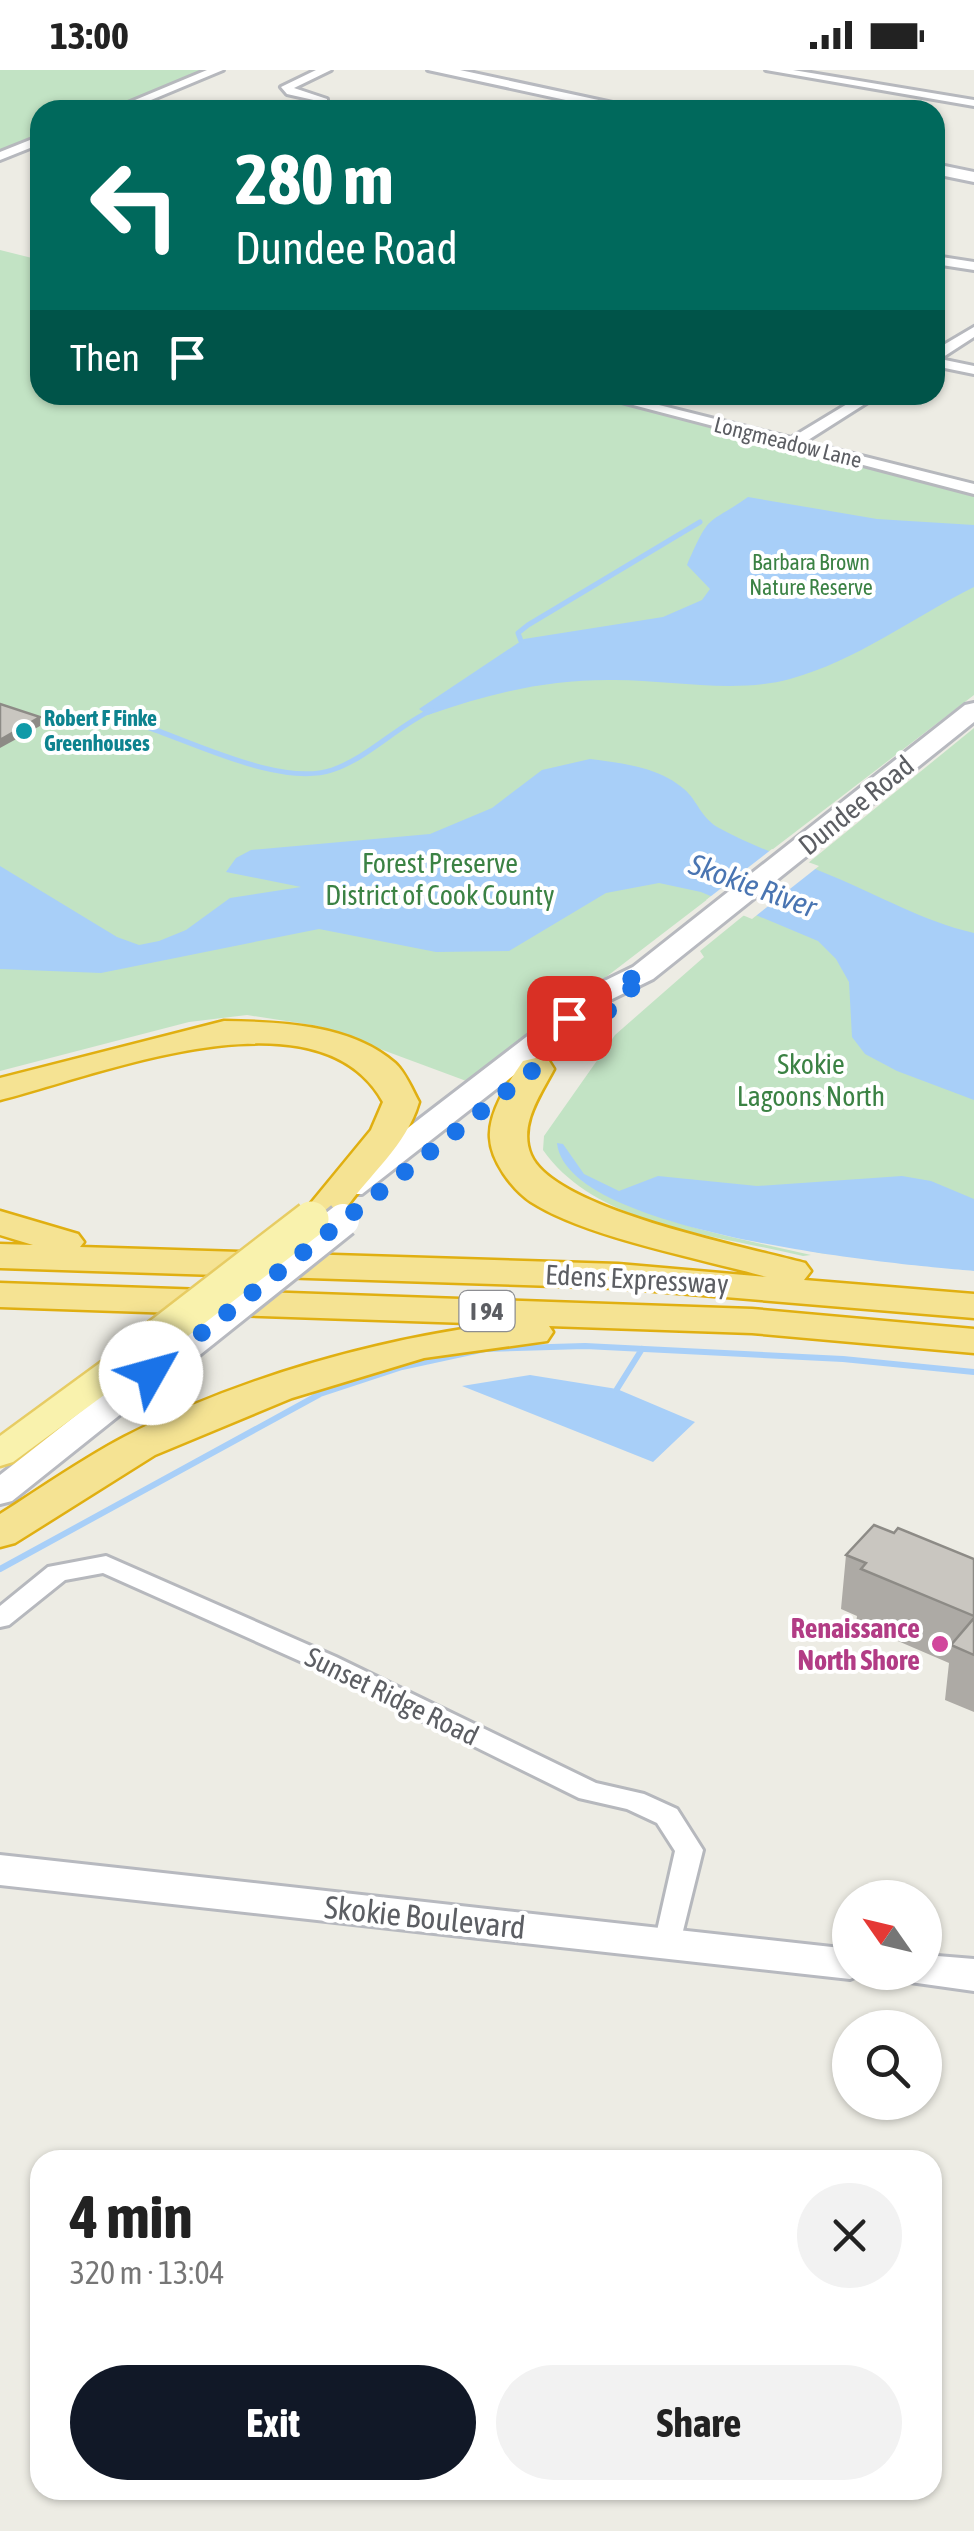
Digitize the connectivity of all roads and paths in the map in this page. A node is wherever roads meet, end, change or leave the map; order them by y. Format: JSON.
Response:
{"nodes":[{"id":1,"x":217,"y":70,"type":"edge"},
{"id":2,"x":325,"y":70,"type":"edge"},
{"id":3,"x":436,"y":70,"type":"edge"},
{"id":4,"x":772,"y":70,"type":"edge"},
{"id":5,"x":142,"y":100,"type":"edge"},
{"id":6,"x":319,"y":100,"type":"edge"},
{"id":7,"x":586,"y":100,"type":"edge"},
{"id":8,"x":974,"y":103,"type":"edge"},
{"id":9,"x":30,"y":144,"type":"edge"},
{"id":10,"x":0,"y":156,"type":"edge"},
{"id":11,"x":945,"y":172,"type":"edge"},
{"id":12,"x":974,"y":177,"type":"edge"},
{"id":13,"x":945,"y":262,"type":"edge"},
{"id":14,"x":974,"y":266,"type":"edge"},
{"id":15,"x":974,"y":331,"type":"edge"},
{"id":16,"x":945,"y":352,"type":"edge"},
{"id":17,"x":945,"y":362,"type":"edge"},
{"id":18,"x":974,"y":370,"type":"edge"},
{"id":19,"x":642,"y":405,"type":"edge"},
{"id":20,"x":856,"y":405,"type":"edge"},
{"id":21,"x":793,"y":443,"type":"junction"},
{"id":22,"x":974,"y":489,"type":"edge"},
{"id":23,"x":974,"y":710,"type":"edge"},
{"id":24,"x":643,"y":973,"type":"junction"},
{"id":25,"x":536,"y":1069,"type":"junction"},
{"id":26,"x":0,"y":1089,"type":"edge"},
{"id":27,"x":328,"y":1214,"type":"junction"},
{"id":28,"x":0,"y":1222,"type":"edge"},
{"id":29,"x":0,"y":1256,"type":"edge"},
{"id":30,"x":141,"y":1260,"type":"junction"},
{"id":31,"x":0,"y":1295,"type":"edge"},
{"id":32,"x":886,"y":1296,"type":"junction"},
{"id":33,"x":974,"y":1306,"type":"edge"},
{"id":34,"x":752,"y":1321,"type":"junction"},
{"id":35,"x":974,"y":1341,"type":"edge"},
{"id":36,"x":0,"y":1454,"type":"edge"},
{"id":37,"x":0,"y":1493,"type":"edge"},
{"id":38,"x":0,"y":1533,"type":"edge"},
{"id":39,"x":0,"y":1619,"type":"edge"},
{"id":40,"x":0,"y":1870,"type":"edge"},
{"id":41,"x":668,"y":1944,"type":"junction"},
{"id":42,"x":832,"y":1962,"type":"edge"},
{"id":43,"x":942,"y":1972,"type":"edge"},
{"id":44,"x":974,"y":1975,"type":"edge"}],
"edges":[{"from":1,"to":5,"type":"street"},
{"from":2,"to":6,"type":"street"},
{"from":3,"to":7,"type":"main road"},
{"from":4,"to":8,"type":"street"},
{"from":9,"to":10,"type":"street"},
{"from":11,"to":12,"type":"main road"},
{"from":13,"to":14,"type":"street"},
{"from":15,"to":16,"type":"street"},
{"from":17,"to":18,"type":"street"},
{"from":19,"to":21,"type":"street","name":"Longmeadow Lane"},
{"from":20,"to":21,"type":"street"},
{"from":21,"to":22,"type":"street","name":"Longmeadow Lane"},
{"from":23,"to":24,"type":"main road","name":"Dundee Road"},
{"from":24,"to":25,"type":"main road","name":"Dundee Road"},
{"from":24,"to":27,"type":"main road","name":"Dundee Road"},
{"from":25,"to":27,"type":"main road","name":"Dundee Road"},
{"from":25,"to":32,"type":"highway"},
{"from":26,"to":27,"type":"highway"},
{"from":27,"to":36,"type":"main road","name":"Dundee Road","bridge":true},
{"from":27,"to":37,"type":"main road","name":"Dundee Road","bridge":true},
{"from":28,"to":30,"type":"highway"},
{"from":29,"to":30,"type":"highway","name":"Edens Expressway","number":"I 94"},
{"from":30,"to":32,"type":"highway","name":"Edens Expressway","number":"I 94"},
{"from":31,"to":34,"type":"highway","name":"Edens Expressway","number":"I 94"},
{"from":32,"to":33,"type":"highway","name":"Edens Expressway","number":"I 94"},
{"from":34,"to":35,"type":"highway","name":"Edens Expressway","number":"I 94"},
{"from":34,"to":38,"type":"highway"},
{"from":39,"to":41,"type":"street","name":"Sunset Ridge Road"},
{"from":40,"to":41,"type":"main road","name":"Skokie Boulevard"},
{"from":41,"to":42,"type":"main road","name":"Skokie Boulevard"},
{"from":43,"to":44,"type":"main road"}]}
